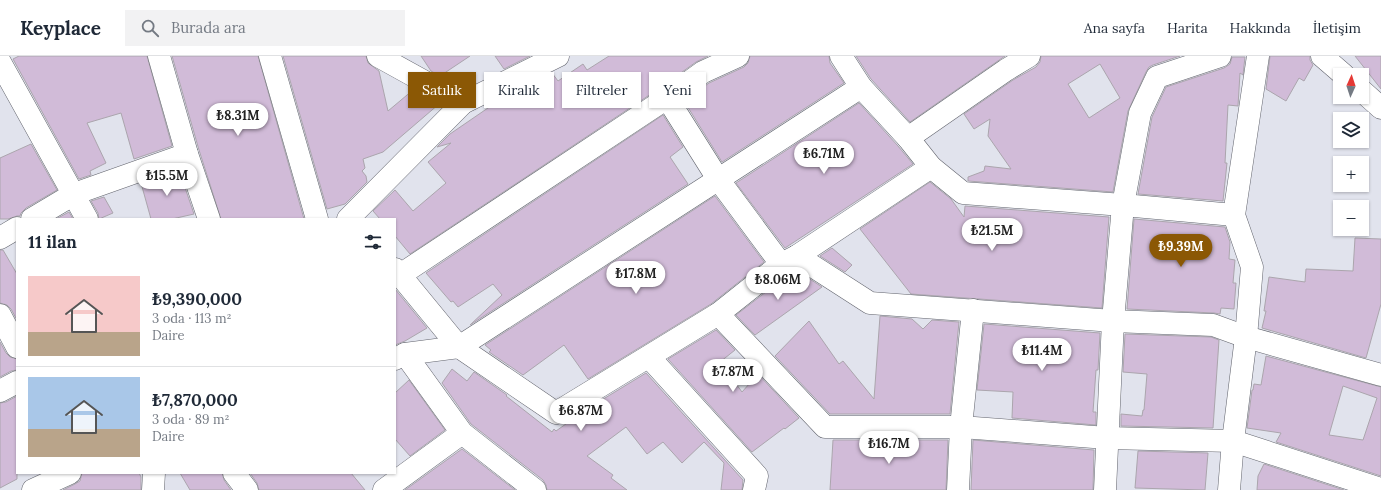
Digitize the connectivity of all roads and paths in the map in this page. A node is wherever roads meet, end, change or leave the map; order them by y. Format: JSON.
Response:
{"nodes":[{"id":1,"x":159,"y":56,"type":"edge"},
{"id":2,"x":270,"y":56,"type":"edge"},
{"id":3,"x":378,"y":56,"type":"edge"},
{"id":4,"x":738,"y":56,"type":"edge"},
{"id":5,"x":841,"y":56,"type":"edge"},
{"id":6,"x":1029,"y":56,"type":"edge"},
{"id":7,"x":1220,"y":56,"type":"edge"},
{"id":8,"x":1258,"y":56,"type":"edge"},
{"id":9,"x":552,"y":57,"type":"edge"},
{"id":10,"x":1326,"y":57,"type":"edge"},
{"id":11,"x":0,"y":62,"type":"edge"},
{"id":12,"x":1002,"y":63,"type":"edge"},
{"id":13,"x":699,"y":64,"type":"edge"},
{"id":14,"x":1337,"y":68,"type":"edge"},
{"id":15,"x":691,"y":72,"type":"edge"},
{"id":16,"x":408,"y":73,"type":"edge"},
{"id":17,"x":861,"y":87,"type":"junction"},
{"id":18,"x":476,"y":96,"type":"edge"},
{"id":19,"x":1369,"y":97,"type":"edge"},
{"id":20,"x":458,"y":108,"type":"edge"},
{"id":21,"x":651,"y":108,"type":"edge"},
{"id":22,"x":673,"y":108,"type":"edge"},
{"id":23,"x":1381,"y":108,"type":"edge"},
{"id":24,"x":908,"y":138,"type":"junction"},
{"id":25,"x":188,"y":154,"type":"junction"},
{"id":26,"x":931,"y":167,"type":"junction"},
{"id":27,"x":718,"y":179,"type":"junction"},
{"id":28,"x":74,"y":194,"type":"junction"},
{"id":29,"x":1123,"y":205,"type":"junction"},
{"id":30,"x":1234,"y":215,"type":"junction"},
{"id":31,"x":354,"y":217,"type":"edge"},
{"id":32,"x":34,"y":218,"type":"edge"},
{"id":33,"x":86,"y":218,"type":"edge"},
{"id":34,"x":209,"y":218,"type":"edge"},
{"id":35,"x":316,"y":218,"type":"edge"},
{"id":36,"x":16,"y":229,"type":"edge"},
{"id":37,"x":0,"y":238,"type":"edge"},
{"id":38,"x":789,"y":260,"type":"junction"},
{"id":39,"x":397,"y":272,"type":"edge"},
{"id":40,"x":973,"y":310,"type":"junction"},
{"id":41,"x":718,"y":314,"type":"junction"},
{"id":42,"x":0,"y":315,"type":"edge"},
{"id":43,"x":1113,"y":321,"type":"junction"},
{"id":44,"x":1246,"y":337,"type":"junction"},
{"id":45,"x":16,"y":345,"type":"edge"},
{"id":46,"x":459,"y":347,"type":"junction"},
{"id":47,"x":400,"y":357,"type":"edge"},
{"id":48,"x":649,"y":357,"type":"junction"},
{"id":49,"x":1381,"y":375,"type":"edge"},
{"id":50,"x":16,"y":383,"type":"edge"},
{"id":51,"x":0,"y":391,"type":"edge"},
{"id":52,"x":961,"y":427,"type":"junction"},
{"id":53,"x":462,"y":433,"type":"junction"},
{"id":54,"x":1107,"y":438,"type":"junction"},
{"id":55,"x":1233,"y":441,"type":"junction"},
{"id":56,"x":68,"y":474,"type":"edge"},
{"id":57,"x":154,"y":474,"type":"edge"},
{"id":58,"x":235,"y":474,"type":"edge"},
{"id":59,"x":1381,"y":489,"type":"edge"},
{"id":60,"x":33,"y":490,"type":"edge"},
{"id":61,"x":153,"y":490,"type":"edge"},
{"id":62,"x":246,"y":490,"type":"edge"},
{"id":63,"x":384,"y":490,"type":"edge"},
{"id":64,"x":535,"y":490,"type":"edge"},
{"id":65,"x":754,"y":490,"type":"edge"},
{"id":66,"x":958,"y":490,"type":"edge"},
{"id":67,"x":1105,"y":490,"type":"edge"},
{"id":68,"x":1229,"y":490,"type":"edge"}],
"edges":[{"from":1,"to":25,"type":"street"},
{"from":2,"to":35,"type":"street"},
{"from":3,"to":16,"type":"street"},
{"from":4,"to":13,"type":"street"},
{"from":5,"to":17,"type":"street"},
{"from":6,"to":12,"type":"street"},
{"from":7,"to":29,"type":"street"},
{"from":8,"to":30,"type":"street"},
{"from":9,"to":18,"type":"street"},
{"from":10,"to":14,"type":"street"},
{"from":11,"to":28,"type":"street"},
{"from":12,"to":24,"type":"street"},
{"from":13,"to":15,"type":"street"},
{"from":17,"to":24,"type":"street"},
{"from":17,"to":27,"type":"street"},
{"from":19,"to":23,"type":"street"},
{"from":20,"to":31,"type":"street"},
{"from":21,"to":39,"type":"street"},
{"from":22,"to":27,"type":"street"},
{"from":24,"to":26,"type":"street"},
{"from":25,"to":28,"type":"street"},
{"from":25,"to":34,"type":"street"},
{"from":26,"to":29,"type":"street"},
{"from":26,"to":38,"type":"street"},
{"from":27,"to":38,"type":"street"},
{"from":27,"to":46,"type":"street"},
{"from":28,"to":32,"type":"street"},
{"from":28,"to":33,"type":"street"},
{"from":29,"to":30,"type":"street"},
{"from":29,"to":43,"type":"street"},
{"from":30,"to":44,"type":"street"},
{"from":36,"to":37,"type":"street"},
{"from":38,"to":40,"type":"street"},
{"from":38,"to":41,"type":"street"},
{"from":39,"to":46,"type":"street"},
{"from":40,"to":43,"type":"street"},
{"from":40,"to":52,"type":"street"},
{"from":41,"to":48,"type":"street"},
{"from":41,"to":52,"type":"street"},
{"from":42,"to":45,"type":"street"},
{"from":43,"to":44,"type":"street"},
{"from":43,"to":54,"type":"street"},
{"from":44,"to":49,"type":"street"},
{"from":44,"to":55,"type":"street"},
{"from":46,"to":47,"type":"street"},
{"from":46,"to":48,"type":"street"},
{"from":47,"to":53,"type":"street"},
{"from":48,"to":65,"type":"street"},
{"from":50,"to":51,"type":"street"},
{"from":52,"to":54,"type":"street"},
{"from":52,"to":66,"type":"street"},
{"from":53,"to":63,"type":"street"},
{"from":53,"to":64,"type":"street"},
{"from":54,"to":55,"type":"street"},
{"from":54,"to":67,"type":"street"},
{"from":55,"to":59,"type":"street"},
{"from":55,"to":68,"type":"street"},
{"from":56,"to":60,"type":"street"},
{"from":57,"to":61,"type":"street"},
{"from":58,"to":62,"type":"street"}]}
